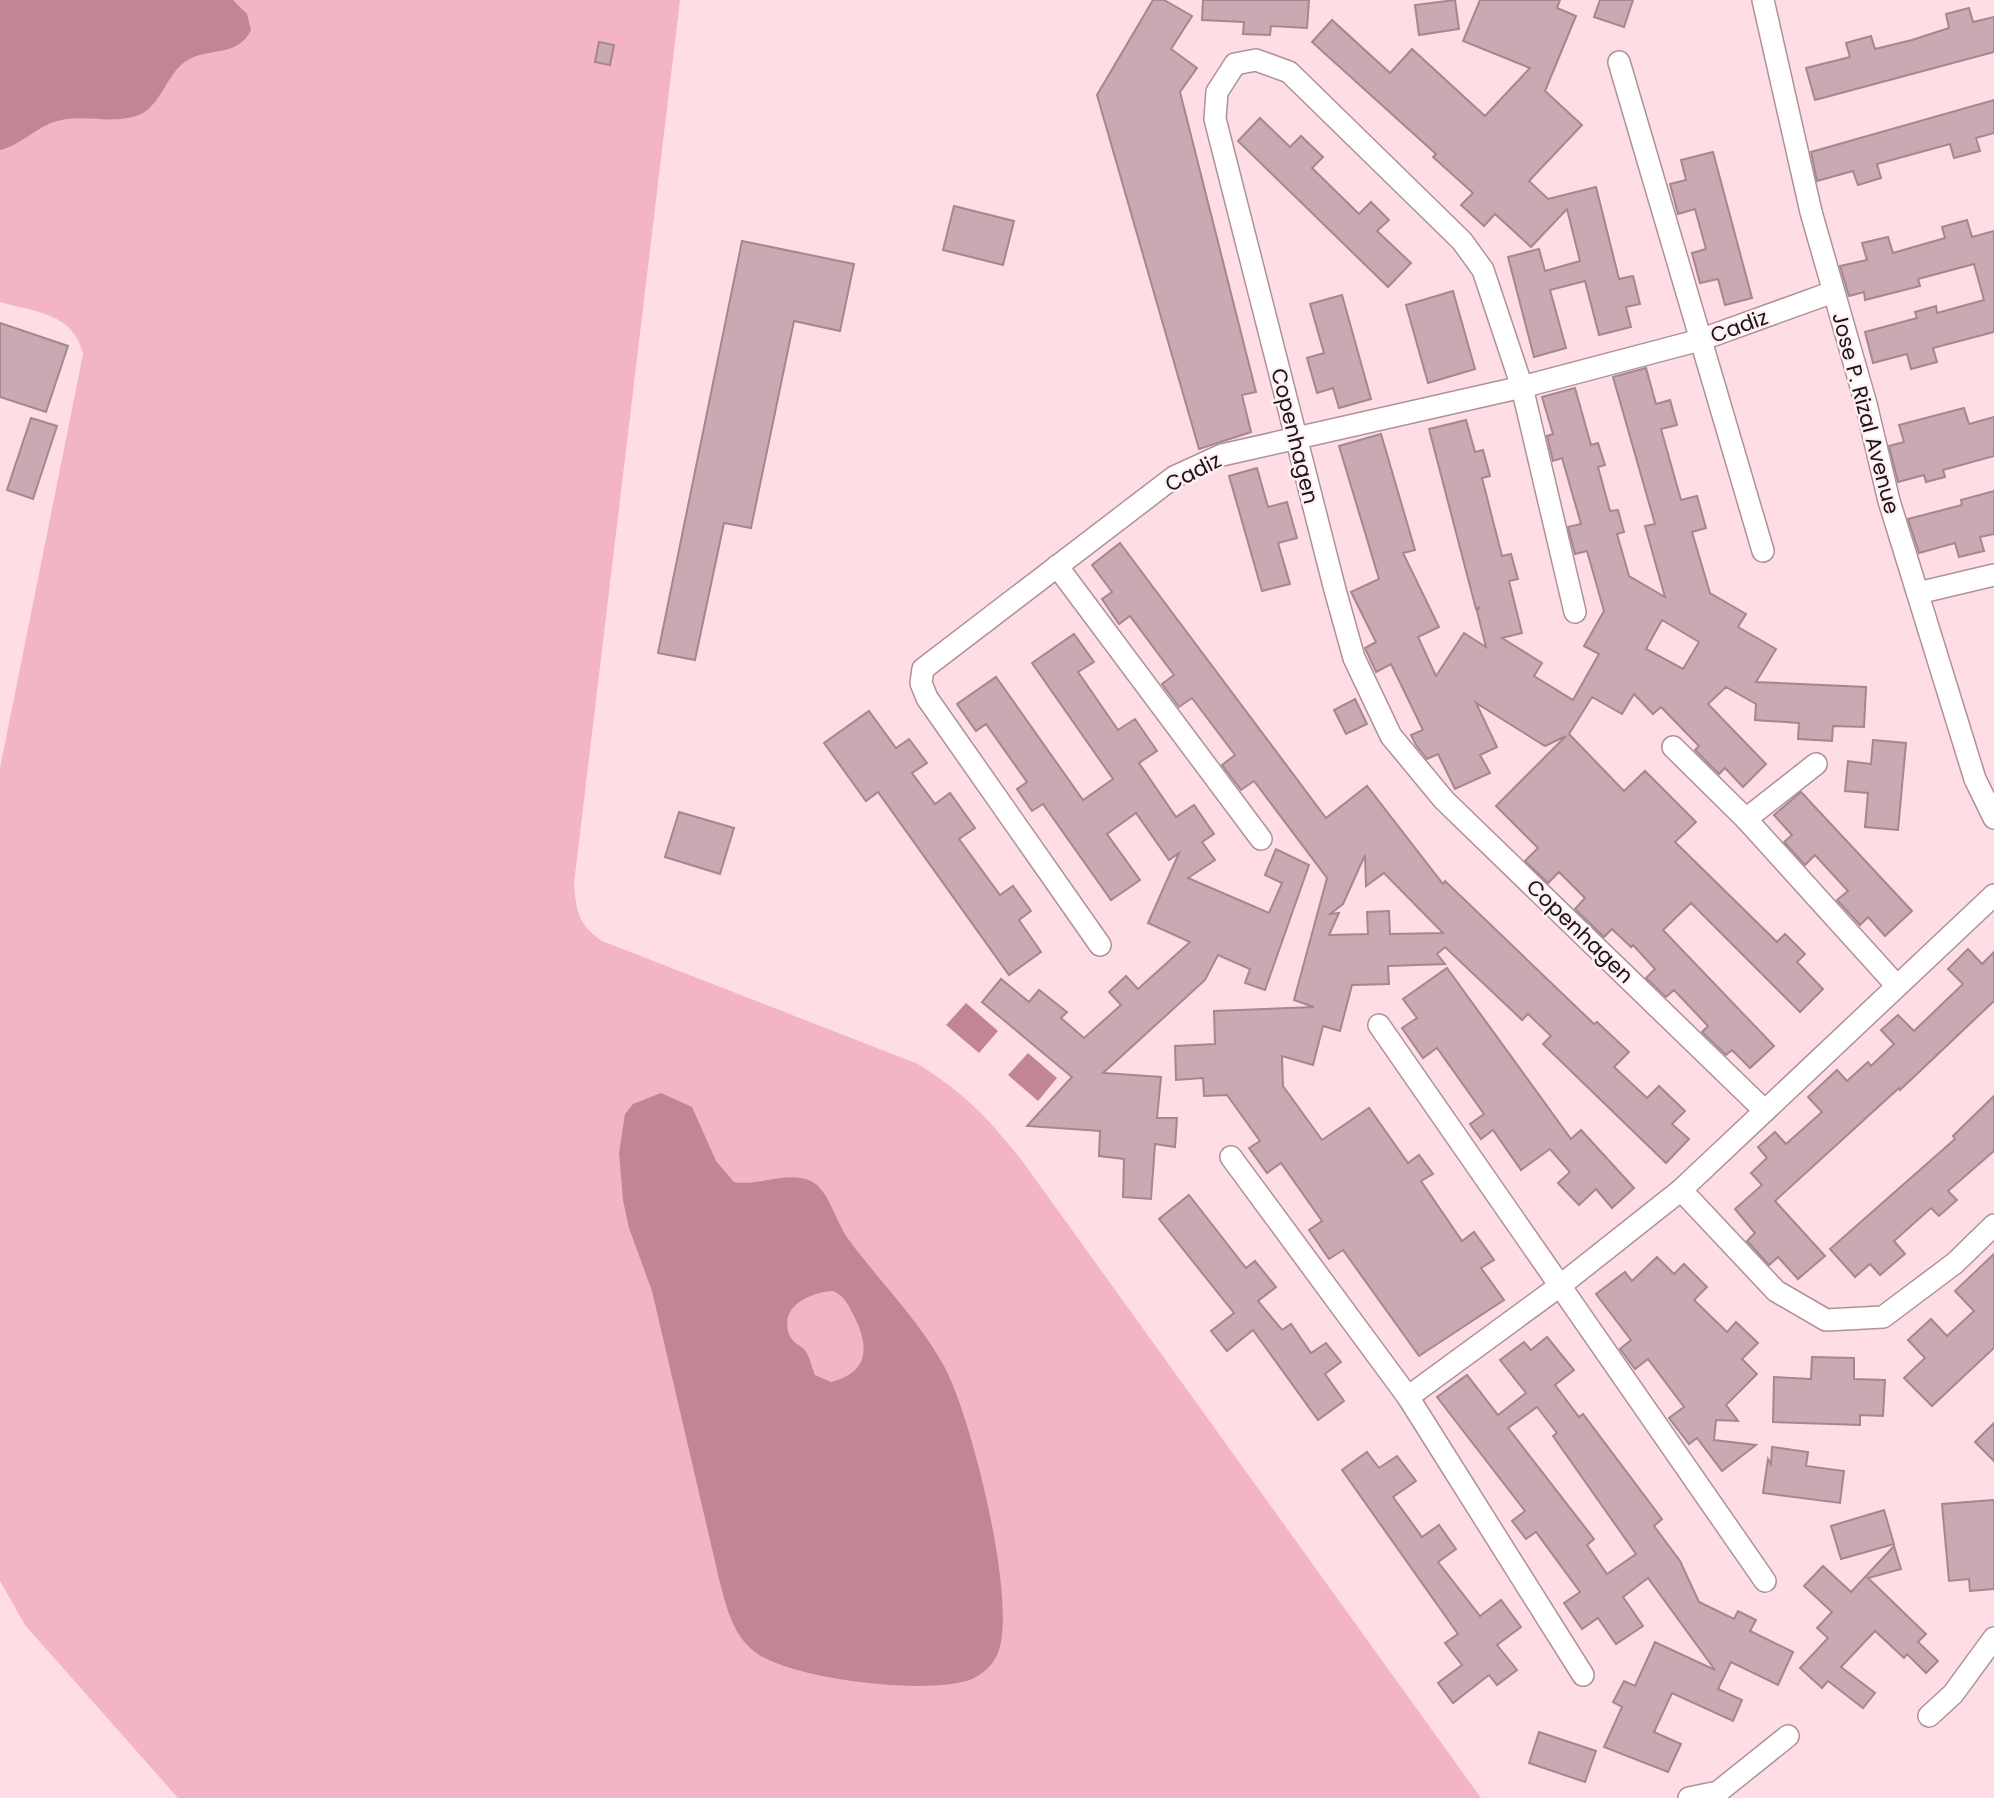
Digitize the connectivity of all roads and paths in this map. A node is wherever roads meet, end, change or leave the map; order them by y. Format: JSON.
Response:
{"nodes":[{"id":1,"x":1762,"y":0,"type":"edge"},
{"id":2,"x":1619,"y":62,"type":"dead end"},
{"id":3,"x":1833,"y":292,"type":"junction"},
{"id":4,"x":1700,"y":341,"type":"junction"},
{"id":5,"x":1522,"y":387,"type":"junction"},
{"id":6,"x":1294,"y":438,"type":"junction"},
{"id":7,"x":1763,"y":551,"type":"dead end"},
{"id":8,"x":1058,"y":566,"type":"junction"},
{"id":9,"x":1994,"y":575,"type":"edge"},
{"id":10,"x":1918,"y":593,"type":"junction"},
{"id":11,"x":1575,"y":612,"type":"dead end"},
{"id":12,"x":1673,"y":747,"type":"dead end"},
{"id":13,"x":1816,"y":764,"type":"dead end"},
{"id":14,"x":1994,"y":818,"type":"edge"},
{"id":15,"x":1746,"y":819,"type":"junction"},
{"id":16,"x":1261,"y":839,"type":"dead end"},
{"id":17,"x":1994,"y":895,"type":"edge"},
{"id":18,"x":1100,"y":945,"type":"dead end"},
{"id":19,"x":1897,"y":986,"type":"junction"},
{"id":20,"x":1379,"y":1025,"type":"dead end"},
{"id":21,"x":1765,"y":1111,"type":"junction"},
{"id":22,"x":1231,"y":1157,"type":"dead end"},
{"id":23,"x":1681,"y":1190,"type":"junction"},
{"id":24,"x":1994,"y":1225,"type":"edge"},
{"id":25,"x":1561,"y":1284,"type":"junction"},
{"id":26,"x":1408,"y":1397,"type":"junction"},
{"id":27,"x":1765,"y":1581,"type":"dead end"},
{"id":28,"x":1994,"y":1638,"type":"edge"},
{"id":29,"x":1583,"y":1675,"type":"dead end"},
{"id":30,"x":1929,"y":1716,"type":"dead end"},
{"id":31,"x":1788,"y":1736,"type":"dead end"},
{"id":32,"x":1689,"y":1798,"type":"edge"}],
"edges":[{"from":1,"to":3,"type":"street","name":"Jose P. Rizal Avenue"},
{"from":2,"to":4,"type":"street"},
{"from":3,"to":4,"type":"street","name":"Cadiz"},
{"from":3,"to":10,"type":"street","name":"Jose P. Rizal Avenue"},
{"from":4,"to":5,"type":"street","name":"Cadiz"},
{"from":4,"to":7,"type":"street"},
{"from":5,"to":6,"type":"street","name":"Cadiz"},
{"from":5,"to":6,"type":"street","name":"Copenhagen"},
{"from":5,"to":11,"type":"street","name":"Copenhagen"},
{"from":6,"to":8,"type":"street","name":"Cadiz"},
{"from":6,"to":21,"type":"street","name":"Copenhagen"},
{"from":8,"to":16,"type":"street"},
{"from":8,"to":18,"type":"street","name":"Cadiz"},
{"from":9,"to":10,"type":"street"},
{"from":10,"to":14,"type":"street","name":"Jose P. Rizal Avenue"},
{"from":12,"to":15,"type":"street"},
{"from":13,"to":15,"type":"street"},
{"from":15,"to":19,"type":"street"},
{"from":17,"to":19,"type":"street"},
{"from":19,"to":21,"type":"street"},
{"from":20,"to":25,"type":"street"},
{"from":21,"to":23,"type":"street"},
{"from":22,"to":26,"type":"street"},
{"from":23,"to":24,"type":"street"},
{"from":23,"to":25,"type":"street"},
{"from":25,"to":26,"type":"street"},
{"from":25,"to":27,"type":"street"},
{"from":26,"to":29,"type":"street"},
{"from":28,"to":30,"type":"street"},
{"from":31,"to":32,"type":"street"}]}
